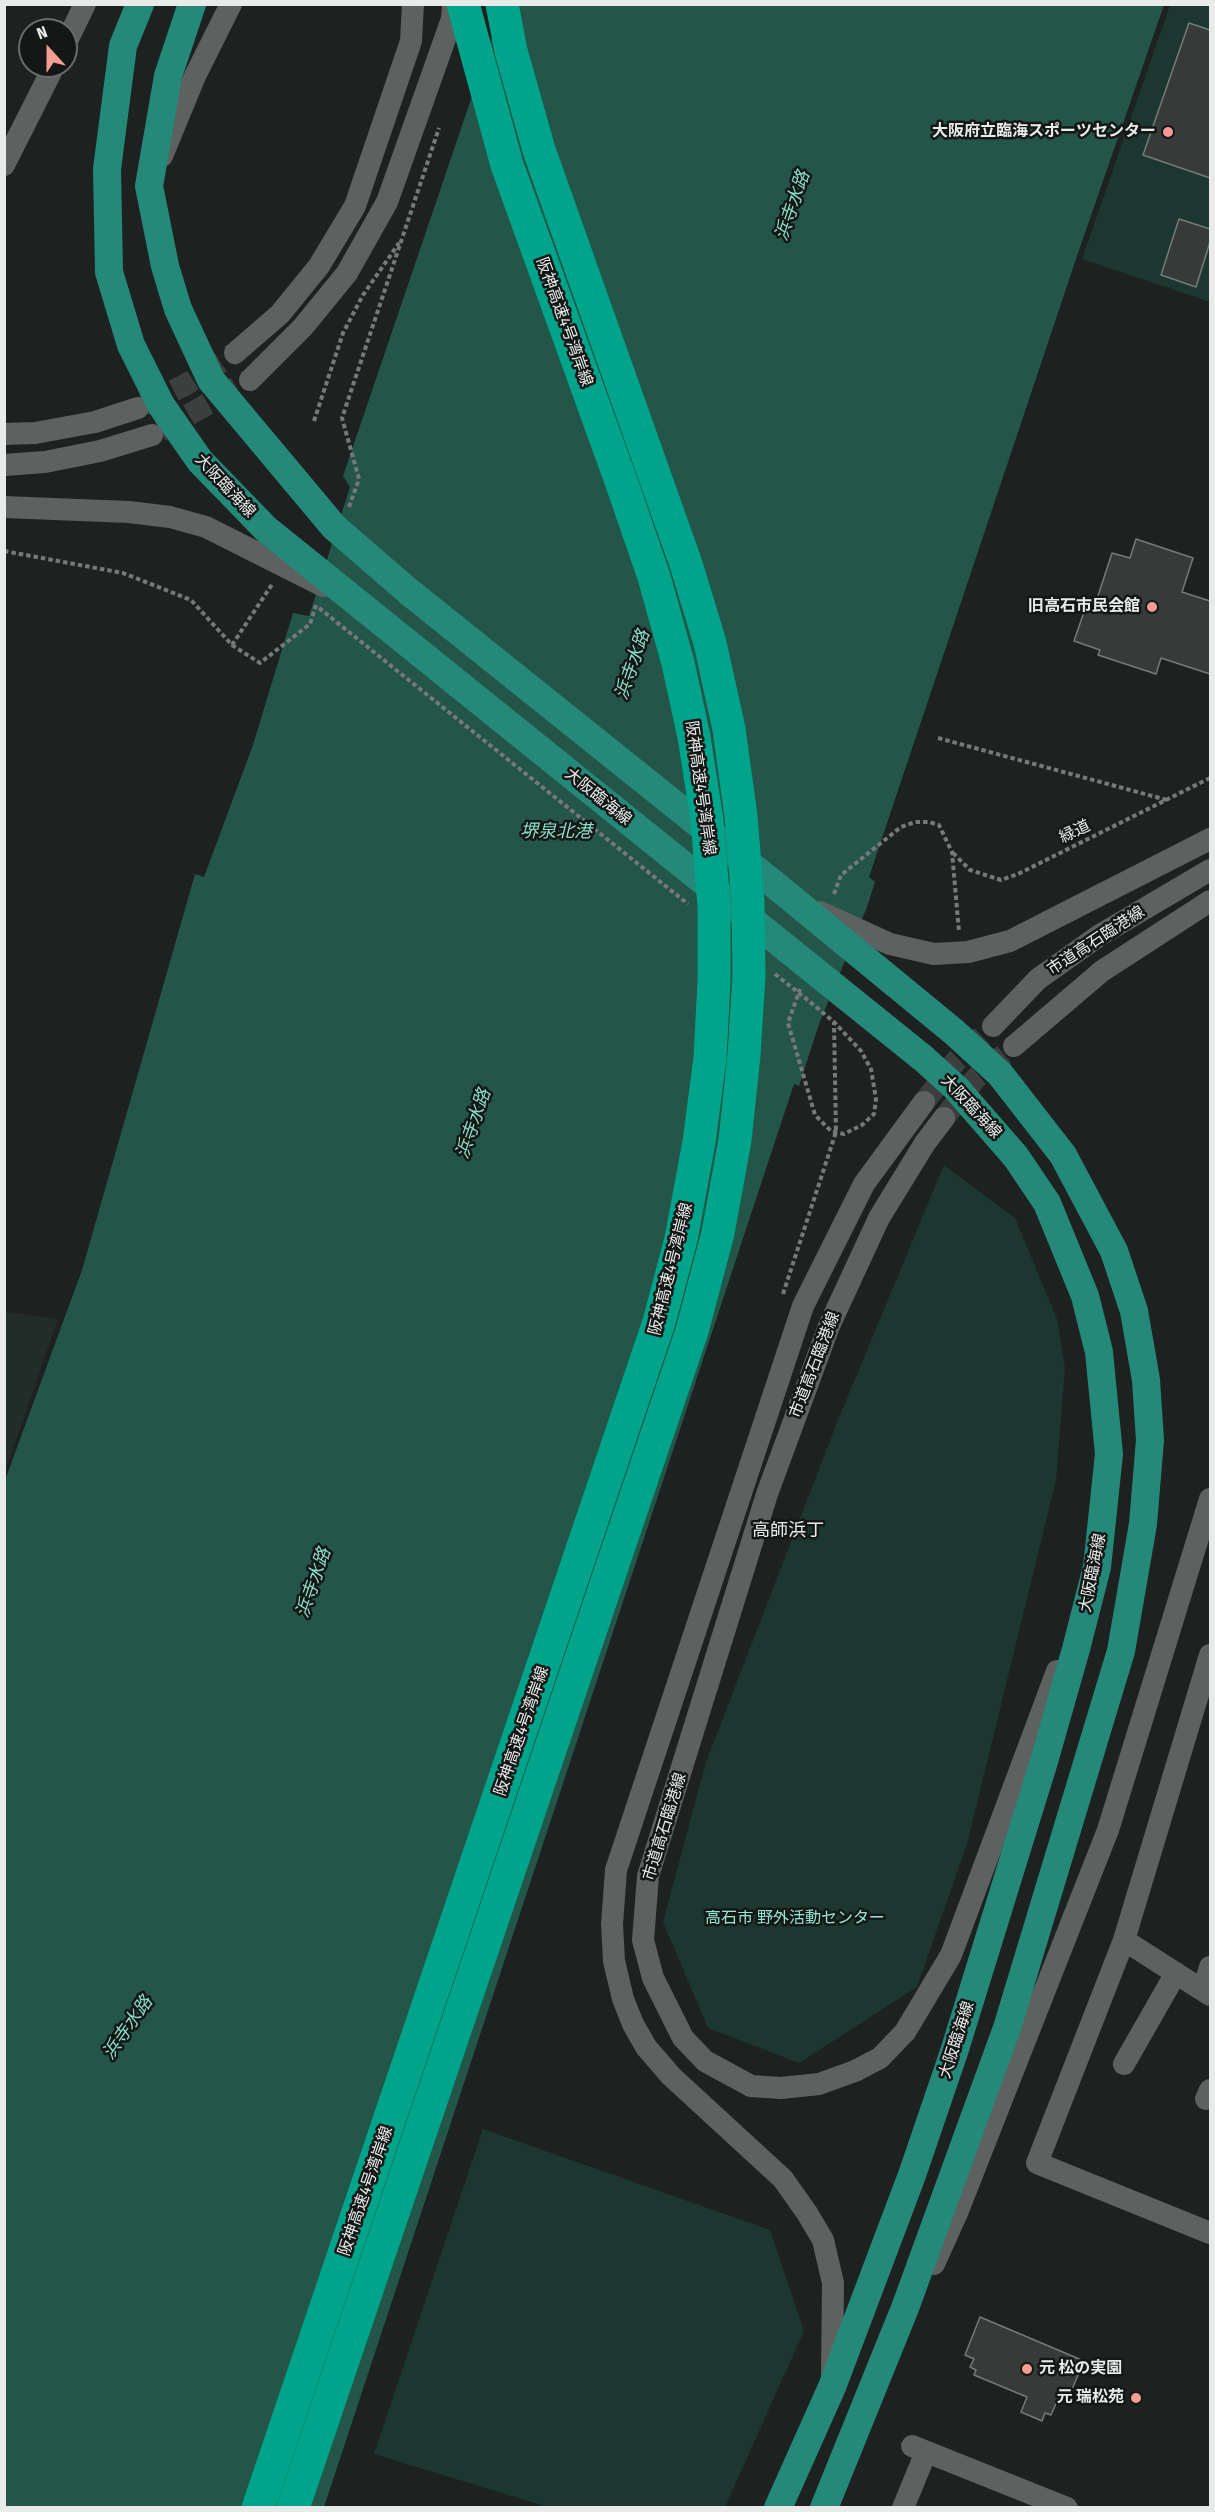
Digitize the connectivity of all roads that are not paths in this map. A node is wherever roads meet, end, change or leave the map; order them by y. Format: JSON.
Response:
{"nodes":[{"id":1,"x":85,"y":4,"type":"edge"},
{"id":2,"x":140,"y":4,"type":"edge"},
{"id":3,"x":192,"y":4,"type":"edge"},
{"id":4,"x":231,"y":4,"type":"edge"},
{"id":5,"x":413,"y":4,"type":"edge"},
{"id":6,"x":453,"y":4,"type":"edge"},
{"id":7,"x":463,"y":4,"type":"edge"},
{"id":8,"x":502,"y":4,"type":"edge"},
{"id":9,"x":78,"y":18,"type":"edge"},
{"id":10,"x":48,"y":78,"type":"edge"},
{"id":11,"x":4,"y":165,"type":"edge"},
{"id":12,"x":149,"y":186,"type":"junction"},
{"id":13,"x":235,"y":353,"type":"tunnel mouth"},
{"id":14,"x":250,"y":380,"type":"tunnel mouth"},
{"id":15,"x":138,"y":408,"type":"tunnel mouth"},
{"id":16,"x":4,"y":434,"type":"edge"},
{"id":17,"x":152,"y":435,"type":"tunnel mouth"},
{"id":18,"x":4,"y":465,"type":"edge"},
{"id":19,"x":4,"y":507,"type":"edge"},
{"id":20,"x":315,"y":585,"type":"junction"},
{"id":21,"x":1210,"y":839,"type":"edge"},
{"id":22,"x":1210,"y":870,"type":"edge"},
{"id":23,"x":1210,"y":901,"type":"edge"},
{"id":24,"x":832,"y":925,"type":"junction"},
{"id":25,"x":993,"y":1026,"type":"tunnel mouth"},
{"id":26,"x":1014,"y":1046,"type":"tunnel mouth"},
{"id":27,"x":924,"y":1102,"type":"tunnel mouth"},
{"id":28,"x":944,"y":1118,"type":"tunnel mouth"},
{"id":29,"x":1210,"y":1499,"type":"edge"},
{"id":30,"x":1097,"y":1567,"type":"junction"},
{"id":31,"x":1209,"y":1666,"type":"edge"},
{"id":32,"x":1125,"y":1940,"type":"junction"},
{"id":33,"x":1210,"y":1967,"type":"edge"},
{"id":34,"x":1176,"y":1973,"type":"junction"},
{"id":35,"x":1207,"y":1992,"type":"edge"},
{"id":36,"x":1124,"y":2064,"type":"dead end"},
{"id":37,"x":1210,"y":2233,"type":"edge"},
{"id":38,"x":832,"y":2387,"type":"junction"},
{"id":39,"x":843,"y":2462,"type":"junction"},
{"id":40,"x":1063,"y":2507,"type":"edge"},
{"id":41,"x":258,"y":2508,"type":"edge"},
{"id":42,"x":293,"y":2508,"type":"edge"},
{"id":43,"x":778,"y":2508,"type":"edge"},
{"id":44,"x":824,"y":2508,"type":"edge"},
{"id":45,"x":903,"y":2508,"type":"edge"}],
"edges":[{"from":1,"to":9,"type":"street"},
{"from":2,"to":20,"type":"main road","name":"大阪臨海線"},
{"from":3,"to":12,"type":"main road"},
{"from":4,"to":12,"type":"street"},
{"from":5,"to":13,"type":"street"},
{"from":6,"to":14,"type":"street"},
{"from":7,"to":41,"type":"highway","name":"阪神高速4号湾岸線"},
{"from":8,"to":42,"type":"highway","name":"阪神高速4号湾岸線"},
{"from":10,"to":11,"type":"street"},
{"from":12,"to":24,"type":"main road"},
{"from":15,"to":16,"type":"street"},
{"from":17,"to":18,"type":"street"},
{"from":19,"to":20,"type":"street"},
{"from":20,"to":30,"type":"main road","name":"大阪臨海線"},
{"from":21,"to":24,"type":"street"},
{"from":22,"to":25,"type":"street","name":"市道高石臨港線"},
{"from":23,"to":26,"type":"street","name":"市道高石臨港線"},
{"from":24,"to":39,"type":"main road"},
{"from":27,"to":38,"type":"street","name":"市道高石臨港線"},
{"from":28,"to":30,"type":"street","name":"市道高石臨港線"},
{"from":29,"to":39,"type":"street"},
{"from":30,"to":38,"type":"main road","name":"大阪臨海線"},
{"from":31,"to":32,"type":"street"},
{"from":32,"to":34,"type":"street"},
{"from":32,"to":37,"type":"street"},
{"from":33,"to":35,"type":"street"},
{"from":34,"to":35,"type":"street"},
{"from":34,"to":36,"type":"street"},
{"from":38,"to":43,"type":"main road","name":"大阪臨海線"},
{"from":39,"to":44,"type":"main road"},
{"from":40,"to":45,"type":"street"}]}
